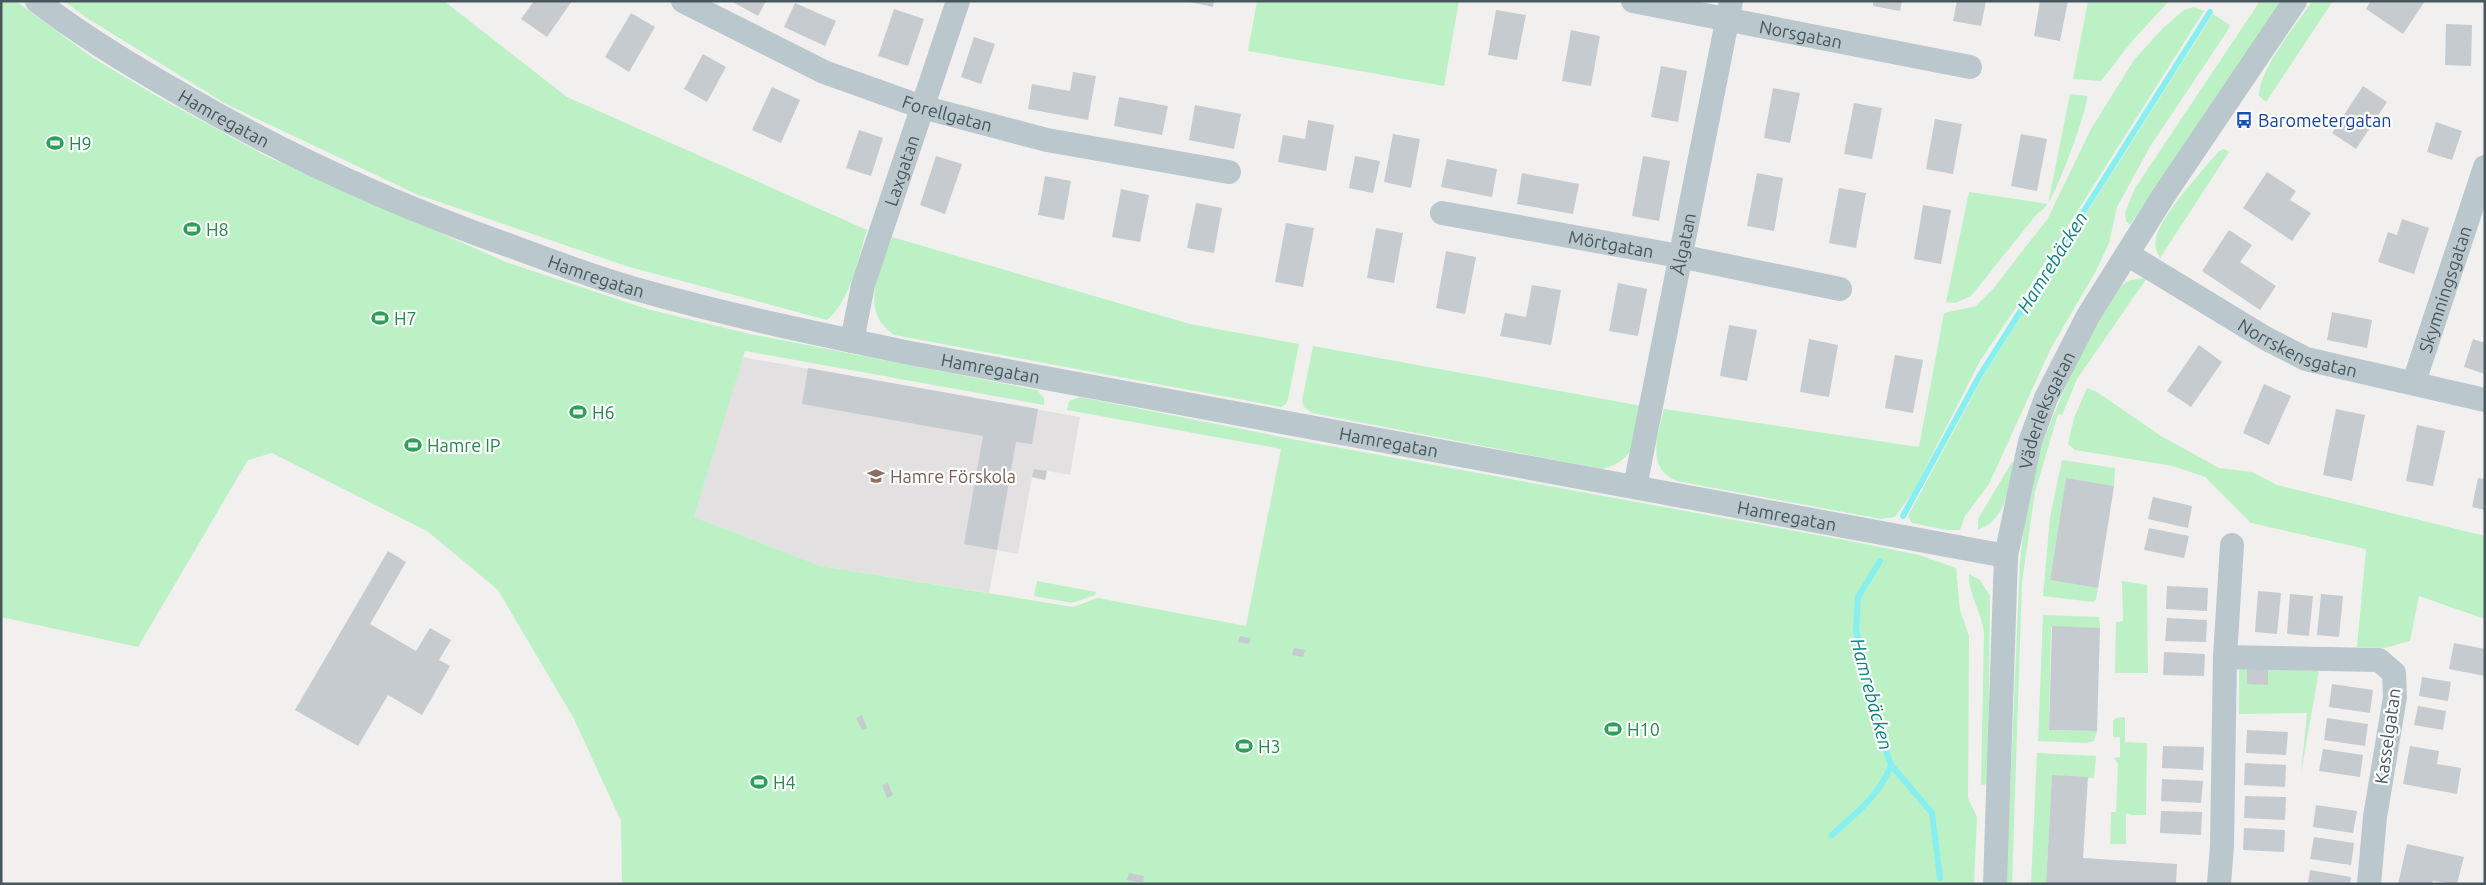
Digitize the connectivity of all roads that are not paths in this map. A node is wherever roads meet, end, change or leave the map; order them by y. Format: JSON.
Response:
{"nodes":[{"id":1,"x":37,"y":1,"type":"edge"},
{"id":2,"x":683,"y":1,"type":"edge"},
{"id":3,"x":958,"y":1,"type":"edge"},
{"id":4,"x":1633,"y":1,"type":"edge"},
{"id":5,"x":2295,"y":1,"type":"edge"},
{"id":6,"x":1729,"y":11,"type":"edge"},
{"id":7,"x":1970,"y":67,"type":"dead end"},
{"id":8,"x":922,"y":107,"type":"junction"},
{"id":9,"x":2485,"y":167,"type":"edge"},
{"id":10,"x":1229,"y":172,"type":"dead end"},
{"id":11,"x":1442,"y":213,"type":"dead end"},
{"id":12,"x":2127,"y":254,"type":"junction"},
{"id":13,"x":1679,"y":256,"type":"junction"},
{"id":14,"x":1840,"y":289,"type":"dead end"},
{"id":15,"x":852,"y":341,"type":"junction"},
{"id":16,"x":2414,"y":382,"type":"junction"},
{"id":17,"x":2485,"y":400,"type":"edge"},
{"id":18,"x":1635,"y":487,"type":"junction"},
{"id":19,"x":2232,"y":545,"type":"dead end"},
{"id":20,"x":2006,"y":556,"type":"junction"},
{"id":21,"x":2224,"y":657,"type":"junction"},
{"id":22,"x":1995,"y":884,"type":"edge"},
{"id":23,"x":2219,"y":884,"type":"edge"},
{"id":24,"x":2369,"y":884,"type":"edge"}],
"edges":[{"from":1,"to":15,"type":"street","name":"Hamregatan"},
{"from":2,"to":8,"type":"street","name":"Forellgatan"},
{"from":3,"to":8,"type":"street","name":"Laxgatan"},
{"from":4,"to":6,"type":"street","name":"Norsgatan"},
{"from":5,"to":12,"type":"street","name":"Väderleksgatan"},
{"from":6,"to":7,"type":"street","name":"Norsgatan"},
{"from":6,"to":13,"type":"street","name":"Ålgatan"},
{"from":8,"to":10,"type":"street","name":"Forellgatan"},
{"from":8,"to":15,"type":"street","name":"Laxgatan"},
{"from":9,"to":16,"type":"street","name":"Skymningsgatan"},
{"from":11,"to":13,"type":"street","name":"Mörtgatan"},
{"from":12,"to":16,"type":"street","name":"Norrskensgatan"},
{"from":12,"to":20,"type":"street","name":"Väderleksgatan"},
{"from":13,"to":14,"type":"street","name":"Mörtgatan"},
{"from":13,"to":18,"type":"street","name":"Ålgatan"},
{"from":15,"to":18,"type":"street","name":"Hamregatan"},
{"from":16,"to":17,"type":"street","name":"Norrskensgatan"},
{"from":18,"to":20,"type":"street","name":"Hamregatan"},
{"from":19,"to":21,"type":"street"},
{"from":20,"to":22,"type":"street","name":"Väderleksgatan"},
{"from":21,"to":23,"type":"street"},
{"from":21,"to":24,"type":"street","name":"Kasselgatan"}]}
